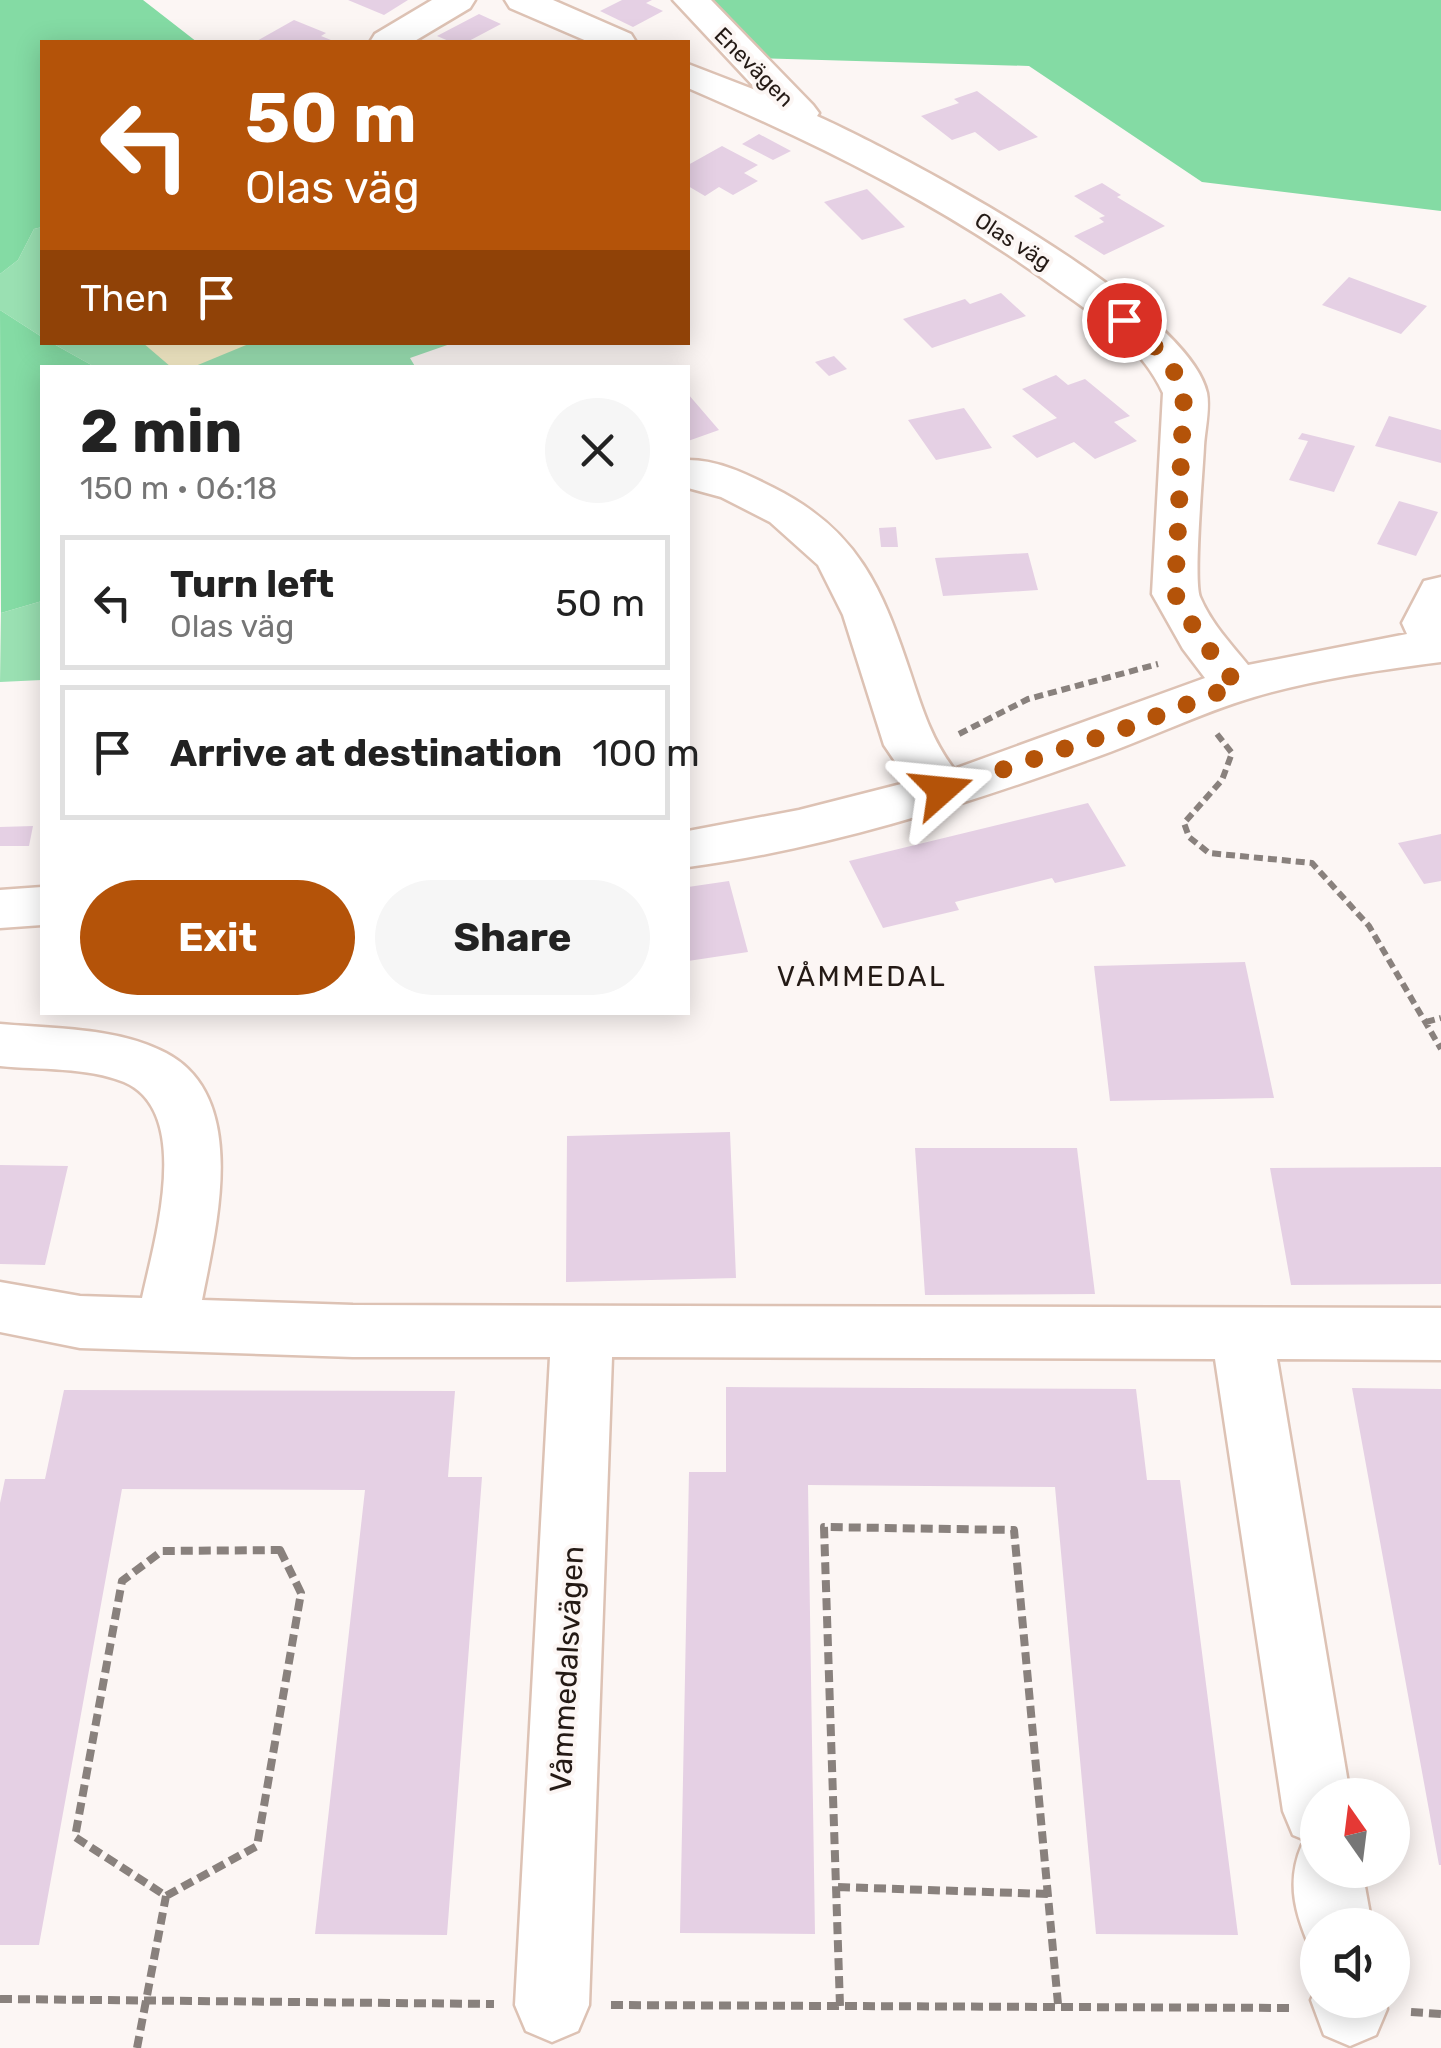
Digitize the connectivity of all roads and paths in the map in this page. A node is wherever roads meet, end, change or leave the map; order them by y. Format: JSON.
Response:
{"nodes":[{"id":1,"x":457,"y":0,"type":"edge"},
{"id":2,"x":524,"y":0,"type":"edge"},
{"id":3,"x":691,"y":0,"type":"edge"},
{"id":4,"x":391,"y":40,"type":"edge"},
{"id":5,"x":614,"y":40,"type":"edge"},
{"id":6,"x":690,"y":76,"type":"edge"},
{"id":7,"x":819,"y":132,"type":"junction"},
{"id":8,"x":690,"y":474,"type":"edge"},
{"id":9,"x":1441,"y":592,"type":"edge"},
{"id":10,"x":1439,"y":647,"type":"edge"},
{"id":11,"x":1155,"y":665,"type":"dead end"},
{"id":12,"x":1237,"y":685,"type":"junction"},
{"id":13,"x":1187,"y":703,"type":"junction"},
{"id":14,"x":942,"y":790,"type":"junction"},
{"id":15,"x":690,"y":849,"type":"edge"},
{"id":16,"x":40,"y":906,"type":"edge"},
{"id":17,"x":0,"y":909,"type":"edge"},
{"id":18,"x":1441,"y":1018,"type":"edge"},
{"id":19,"x":1426,"y":1022,"type":"junction"},
{"id":20,"x":0,"y":1044,"type":"edge"},
{"id":21,"x":1441,"y":1049,"type":"edge"},
{"id":22,"x":0,"y":1306,"type":"edge"},
{"id":23,"x":167,"y":1326,"type":"junction"},
{"id":24,"x":582,"y":1333,"type":"junction"},
{"id":25,"x":1441,"y":1334,"type":"edge"},
{"id":26,"x":1242,"y":1335,"type":"junction"},
{"id":27,"x":1313,"y":1778,"type":"edge"},
{"id":28,"x":838,"y":1887,"type":"junction"},
{"id":29,"x":1048,"y":1894,"type":"junction"},
{"id":30,"x":166,"y":1896,"type":"junction"},
{"id":31,"x":0,"y":1999,"type":"edge"},
{"id":32,"x":145,"y":2000,"type":"junction"},
{"id":33,"x":1058,"y":2004,"type":"junction"},
{"id":34,"x":1300,"y":2004,"type":"edge"},
{"id":35,"x":552,"y":2005,"type":"junction"},
{"id":36,"x":840,"y":2006,"type":"junction"},
{"id":37,"x":1410,"y":2011,"type":"edge"},
{"id":38,"x":1441,"y":2014,"type":"edge"},
{"id":39,"x":136,"y":2048,"type":"edge"}],
"edges":[{"from":1,"to":4,"type":"street"},
{"from":2,"to":5,"type":"street"},
{"from":3,"to":7,"type":"street","name":"Enevägen"},
{"from":6,"to":7,"type":"street","name":"Olas väg"},
{"from":7,"to":12,"type":"street","name":"Olas väg"},
{"from":8,"to":14,"type":"street"},
{"from":9,"to":10,"type":"street"},
{"from":10,"to":12,"type":"street"},
{"from":11,"to":13,"type":"path"},
{"from":12,"to":13,"type":"street"},
{"from":13,"to":14,"type":"street"},
{"from":13,"to":19,"type":"path"},
{"from":14,"to":15,"type":"street"},
{"from":16,"to":17,"type":"street"},
{"from":18,"to":19,"type":"path"},
{"from":19,"to":21,"type":"path"},
{"from":20,"to":23,"type":"street"},
{"from":22,"to":23,"type":"street"},
{"from":23,"to":24,"type":"street"},
{"from":24,"to":26,"type":"street"},
{"from":24,"to":35,"type":"street","name":"Våmmedalsvägen"},
{"from":25,"to":26,"type":"street"},
{"from":26,"to":27,"type":"street"},
{"from":28,"to":29,"type":"path"},
{"from":28,"to":29,"type":"path"},
{"from":28,"to":36,"type":"path"},
{"from":29,"to":33,"type":"path"},
{"from":30,"to":30,"type":"path"},
{"from":30,"to":32,"type":"path"},
{"from":31,"to":32,"type":"path"},
{"from":32,"to":35,"type":"path"},
{"from":32,"to":39,"type":"path"},
{"from":33,"to":34,"type":"path"},
{"from":33,"to":36,"type":"path"},
{"from":35,"to":36,"type":"path"},
{"from":37,"to":38,"type":"path"}]}
